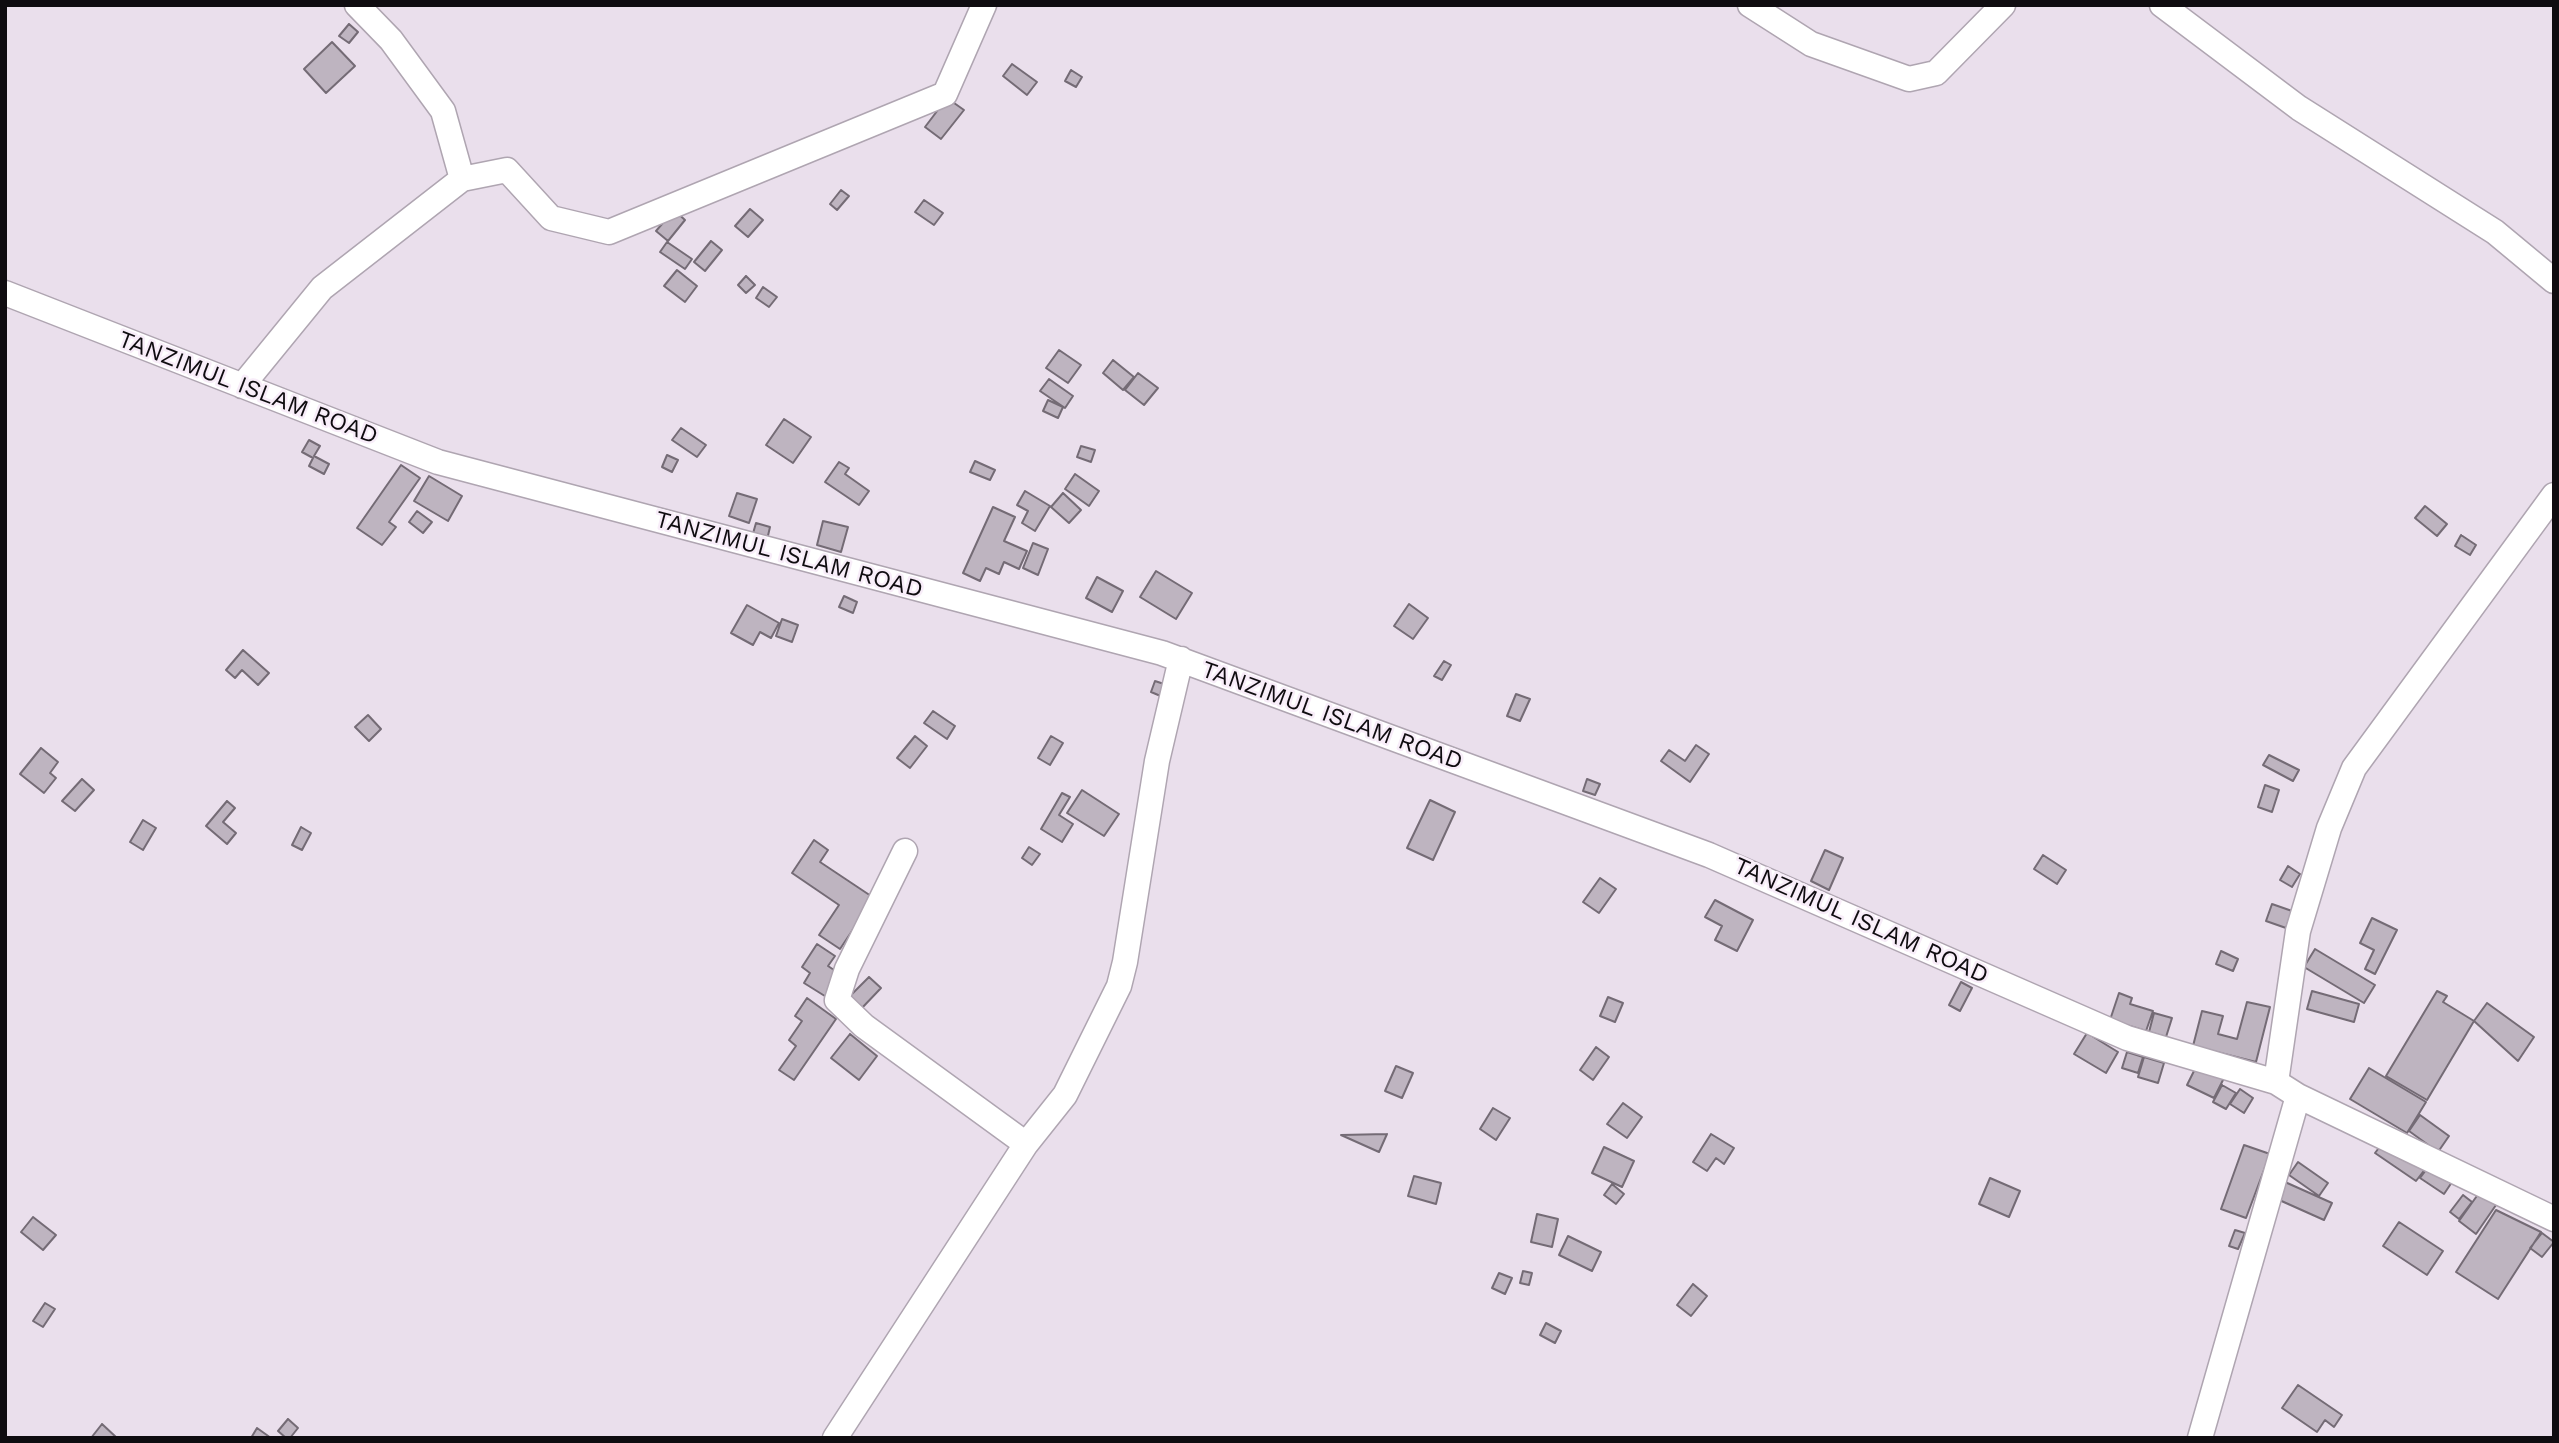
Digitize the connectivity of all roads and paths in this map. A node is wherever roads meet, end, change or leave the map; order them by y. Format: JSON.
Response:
{"nodes":[{"id":1,"x":357,"y":5,"type":"edge"},
{"id":2,"x":984,"y":5,"type":"edge"},
{"id":3,"x":1749,"y":5,"type":"edge"},
{"id":4,"x":2003,"y":5,"type":"edge"},
{"id":5,"x":2162,"y":5,"type":"edge"},
{"id":6,"x":462,"y":179,"type":"junction"},
{"id":7,"x":2554,"y":281,"type":"edge"},
{"id":8,"x":5,"y":293,"type":"edge"},
{"id":9,"x":242,"y":386,"type":"junction"},
{"id":10,"x":2554,"y":495,"type":"edge"},
{"id":11,"x":1181,"y":659,"type":"junction"},
{"id":12,"x":905,"y":851,"type":"dead end"},
{"id":13,"x":2276,"y":1082,"type":"junction"},
{"id":14,"x":2298,"y":1096,"type":"junction"},
{"id":15,"x":1026,"y":1144,"type":"junction"},
{"id":16,"x":2554,"y":1219,"type":"edge"},
{"id":17,"x":835,"y":1438,"type":"edge"},
{"id":18,"x":2200,"y":1438,"type":"edge"}],
"edges":[{"from":1,"to":6,"type":"street"},
{"from":2,"to":6,"type":"street"},
{"from":3,"to":4,"type":"street"},
{"from":5,"to":7,"type":"street"},
{"from":6,"to":9,"type":"street"},
{"from":8,"to":9,"type":"street","name":"TANZIMUL ISLAM ROAD"},
{"from":9,"to":11,"type":"street","name":"TANZIMUL ISLAM ROAD"},
{"from":10,"to":13,"type":"street"},
{"from":11,"to":13,"type":"street","name":"TANZIMUL ISLAM ROAD"},
{"from":11,"to":15,"type":"street"},
{"from":12,"to":15,"type":"street"},
{"from":13,"to":14,"type":"street","name":"TANZIMUL ISLAM ROAD"},
{"from":14,"to":16,"type":"street","name":"TANZIMUL ISLAM ROAD"},
{"from":14,"to":18,"type":"street"},
{"from":15,"to":17,"type":"street"}]}
